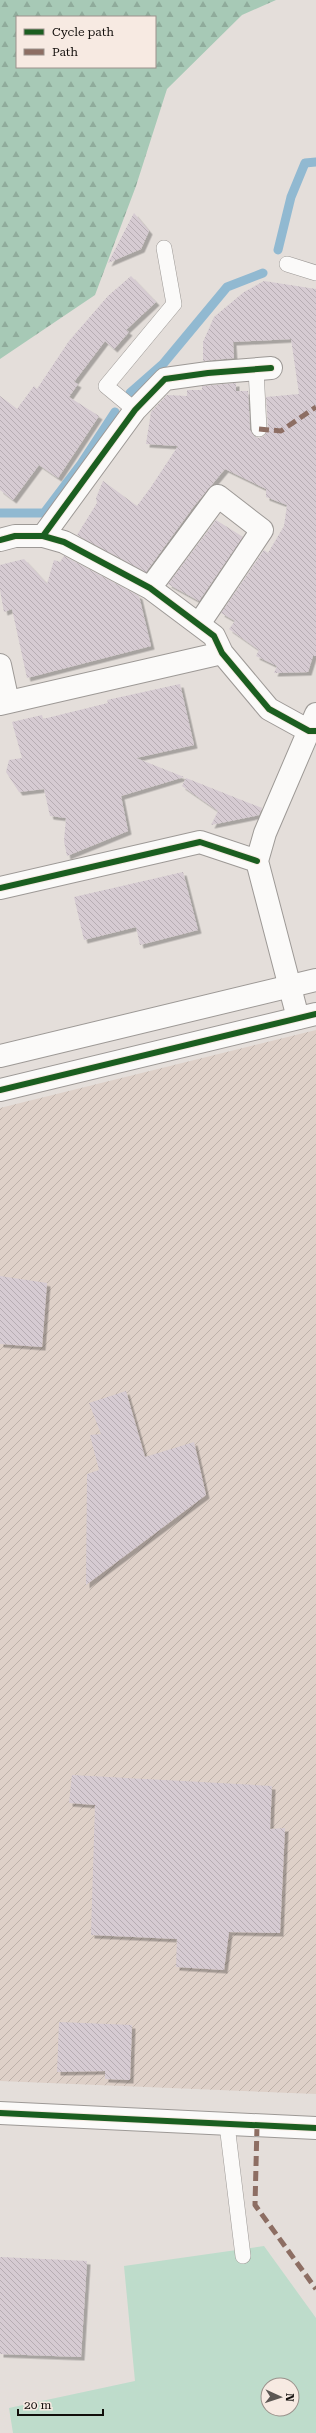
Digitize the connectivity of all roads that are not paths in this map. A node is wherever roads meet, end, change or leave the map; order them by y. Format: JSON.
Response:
{"nodes":[{"id":1,"x":164,"y":248,"type":"dead end"},
{"id":2,"x":287,"y":264,"type":"dead end"},
{"id":3,"x":316,"y":274,"type":"edge"},
{"id":4,"x":263,"y":369,"type":"joint"},
{"id":5,"x":135,"y":410,"type":"junction"},
{"id":6,"x":259,"y":429,"type":"dead end"},
{"id":7,"x":43,"y":536,"type":"junction"},
{"id":8,"x":0,"y":540,"type":"edge"},
{"id":9,"x":150,"y":588,"type":"junction"},
{"id":10,"x":199,"y":624,"type":"junction"},
{"id":11,"x":222,"y":653,"type":"junction"},
{"id":12,"x":0,"y":665,"type":"edge"},
{"id":13,"x":4,"y":703,"type":"edge"},
{"id":14,"x":314,"y":726,"type":"edge"},
{"id":15,"x":257,"y":861,"type":"junction"},
{"id":16,"x":0,"y":888,"type":"edge"},
{"id":17,"x":316,"y":980,"type":"edge"},
{"id":18,"x":290,"y":987,"type":"junction"},
{"id":19,"x":307,"y":1016,"type":"edge"},
{"id":20,"x":0,"y":1056,"type":"edge"},
{"id":21,"x":0,"y":1090,"type":"edge"},
{"id":22,"x":0,"y":2113,"type":"edge"},
{"id":23,"x":228,"y":2124,"type":"junction"},
{"id":24,"x":316,"y":2128,"type":"edge"},
{"id":25,"x":243,"y":2256,"type":"dead end"}],
"edges":[{"from":1,"to":5,"type":"lane"},
{"from":2,"to":3,"type":"lane"},
{"from":4,"to":5,"type":"street"},
{"from":4,"to":6,"type":"lane"},
{"from":5,"to":7,"type":"street"},
{"from":7,"to":8,"type":"street"},
{"from":7,"to":9,"type":"street"},
{"from":9,"to":10,"type":"street"},
{"from":9,"to":10,"type":"street"},
{"from":10,"to":11,"type":"street"},
{"from":11,"to":13,"type":"street"},
{"from":11,"to":14,"type":"street"},
{"from":12,"to":13,"type":"street"},
{"from":14,"to":15,"type":"street"},
{"from":15,"to":16,"type":"street"},
{"from":15,"to":18,"type":"street"},
{"from":17,"to":18,"type":"street"},
{"from":18,"to":19,"type":"street"},
{"from":18,"to":20,"type":"street"},
{"from":19,"to":21,"type":"street"},
{"from":22,"to":23,"type":"street"},
{"from":23,"to":24,"type":"street"},
{"from":23,"to":25,"type":"lane"}]}
